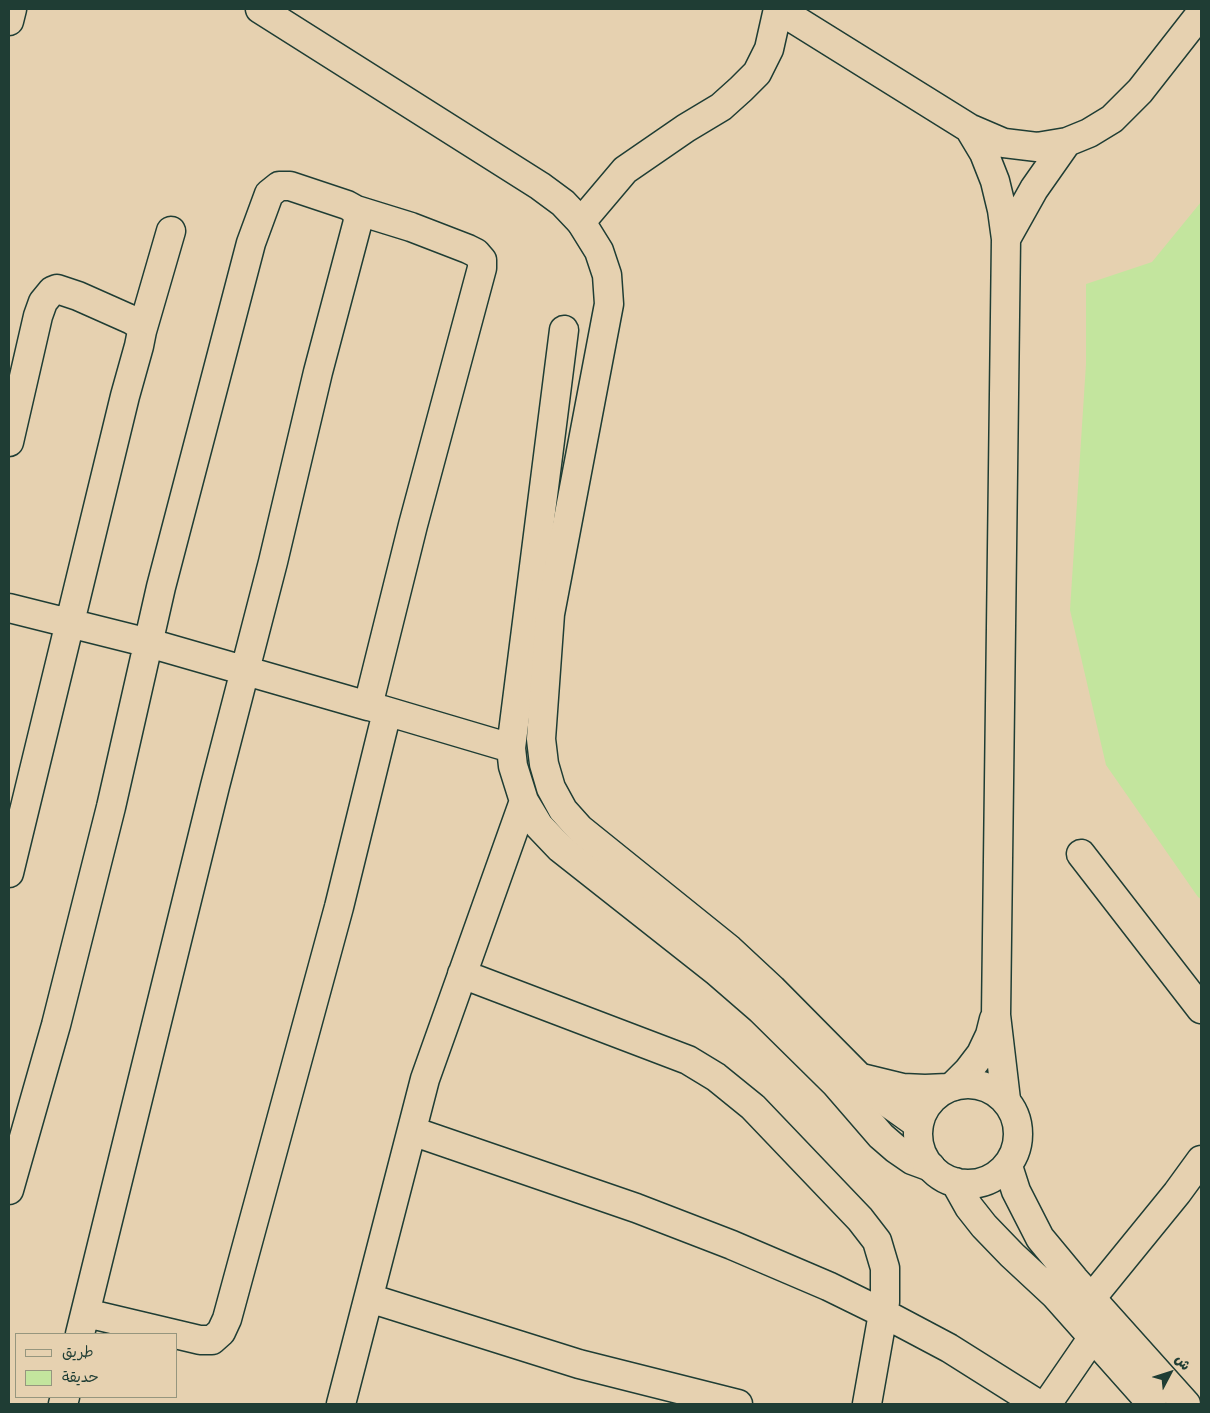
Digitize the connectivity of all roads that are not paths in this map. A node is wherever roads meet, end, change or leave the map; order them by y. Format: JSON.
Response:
{"nodes":[{"id":1,"x":12,"y":9,"type":"edge"},
{"id":2,"x":260,"y":9,"type":"edge"},
{"id":3,"x":778,"y":9,"type":"edge"},
{"id":4,"x":1201,"y":13,"type":"edge"},
{"id":5,"x":9,"y":21,"type":"edge"},
{"id":6,"x":969,"y":128,"type":"junction"},
{"id":7,"x":1067,"y":142,"type":"junction"},
{"id":8,"x":356,"y":210,"type":"junction"},
{"id":9,"x":581,"y":222,"type":"junction"},
{"id":10,"x":171,"y":231,"type":"dead end"},
{"id":11,"x":1006,"y":239,"type":"junction"},
{"id":12,"x":564,"y":330,"type":"dead end"},
{"id":13,"x":142,"y":331,"type":"junction"},
{"id":14,"x":19,"y":351,"type":"edge"},
{"id":15,"x":9,"y":442,"type":"edge"},
{"id":16,"x":9,"y":608,"type":"edge"},
{"id":17,"x":69,"y":622,"type":"junction"},
{"id":18,"x":149,"y":643,"type":"junction"},
{"id":19,"x":245,"y":671,"type":"junction"},
{"id":20,"x":377,"y":709,"type":"junction"},
{"id":21,"x":511,"y":748,"type":"junction"},
{"id":22,"x":524,"y":801,"type":"junction"},
{"id":23,"x":1081,"y":854,"type":"dead end"},
{"id":24,"x":9,"y":873,"type":"edge"},
{"id":25,"x":462,"y":974,"type":"junction"},
{"id":26,"x":1201,"y":1009,"type":"edge"},
{"id":27,"x":996,"y":1015,"type":"junction"},
{"id":28,"x":858,"y":1077,"type":"junction"},
{"id":29,"x":950,"y":1087,"type":"junction"},
{"id":30,"x":1006,"y":1100,"type":"junction"},
{"id":31,"x":919,"y":1126,"type":"junction"},
{"id":32,"x":412,"y":1131,"type":"junction"},
{"id":33,"x":1201,"y":1160,"type":"edge"},
{"id":34,"x":1008,"y":1166,"type":"junction"},
{"id":35,"x":931,"y":1167,"type":"junction"},
{"id":36,"x":955,"y":1182,"type":"junction"},
{"id":37,"x":9,"y":1190,"type":"edge"},
{"id":38,"x":369,"y":1298,"type":"junction"},
{"id":39,"x":884,"y":1313,"type":"junction"},
{"id":40,"x":1087,"y":1318,"type":"junction"},
{"id":41,"x":83,"y":1324,"type":"edge"},
{"id":42,"x":149,"y":1333,"type":"edge"},
{"id":43,"x":178,"y":1337,"type":"edge"},
{"id":44,"x":341,"y":1404,"type":"edge"},
{"id":45,"x":738,"y":1404,"type":"edge"},
{"id":46,"x":867,"y":1404,"type":"edge"},
{"id":47,"x":1038,"y":1404,"type":"edge"},
{"id":48,"x":1046,"y":1404,"type":"edge"},
{"id":49,"x":1152,"y":1404,"type":"edge"},
{"id":50,"x":1186,"y":1404,"type":"edge"}],
"edges":[{"from":1,"to":5,"type":"street"},
{"from":2,"to":9,"type":"street"},
{"from":3,"to":6,"type":"street"},
{"from":3,"to":9,"type":"street"},
{"from":4,"to":7,"type":"street"},
{"from":6,"to":7,"type":"street"},
{"from":6,"to":11,"type":"street"},
{"from":7,"to":11,"type":"street"},
{"from":8,"to":18,"type":"street"},
{"from":8,"to":19,"type":"street"},
{"from":8,"to":20,"type":"street"},
{"from":9,"to":28,"type":"street"},
{"from":10,"to":13,"type":"street"},
{"from":11,"to":27,"type":"street"},
{"from":12,"to":21,"type":"street"},
{"from":13,"to":14,"type":"street"},
{"from":13,"to":17,"type":"street"},
{"from":14,"to":15,"type":"street"},
{"from":16,"to":17,"type":"street"},
{"from":17,"to":18,"type":"street"},
{"from":17,"to":24,"type":"street"},
{"from":18,"to":19,"type":"street"},
{"from":18,"to":37,"type":"street"},
{"from":19,"to":20,"type":"street"},
{"from":19,"to":41,"type":"street"},
{"from":20,"to":21,"type":"street"},
{"from":20,"to":43,"type":"street"},
{"from":21,"to":22,"type":"street"},
{"from":22,"to":25,"type":"street"},
{"from":22,"to":35,"type":"street"},
{"from":23,"to":26,"type":"street"},
{"from":25,"to":32,"type":"street"},
{"from":25,"to":39,"type":"street"},
{"from":27,"to":29,"type":"street"},
{"from":27,"to":30,"type":"street"},
{"from":28,"to":29,"type":"street"},
{"from":28,"to":31,"type":"street"},
{"from":29,"to":30,"type":"street"},
{"from":29,"to":31,"type":"street"},
{"from":30,"to":34,"type":"street"},
{"from":31,"to":35,"type":"street"},
{"from":32,"to":38,"type":"street"},
{"from":32,"to":39,"type":"street"},
{"from":33,"to":40,"type":"street"},
{"from":34,"to":36,"type":"street"},
{"from":34,"to":40,"type":"street"},
{"from":35,"to":36,"type":"street"},
{"from":36,"to":40,"type":"street"},
{"from":38,"to":44,"type":"street"},
{"from":38,"to":45,"type":"street"},
{"from":39,"to":46,"type":"street"},
{"from":39,"to":47,"type":"street"},
{"from":40,"to":48,"type":"street"},
{"from":40,"to":49,"type":"street"},
{"from":40,"to":50,"type":"street"},
{"from":41,"to":42,"type":"street"}]}
